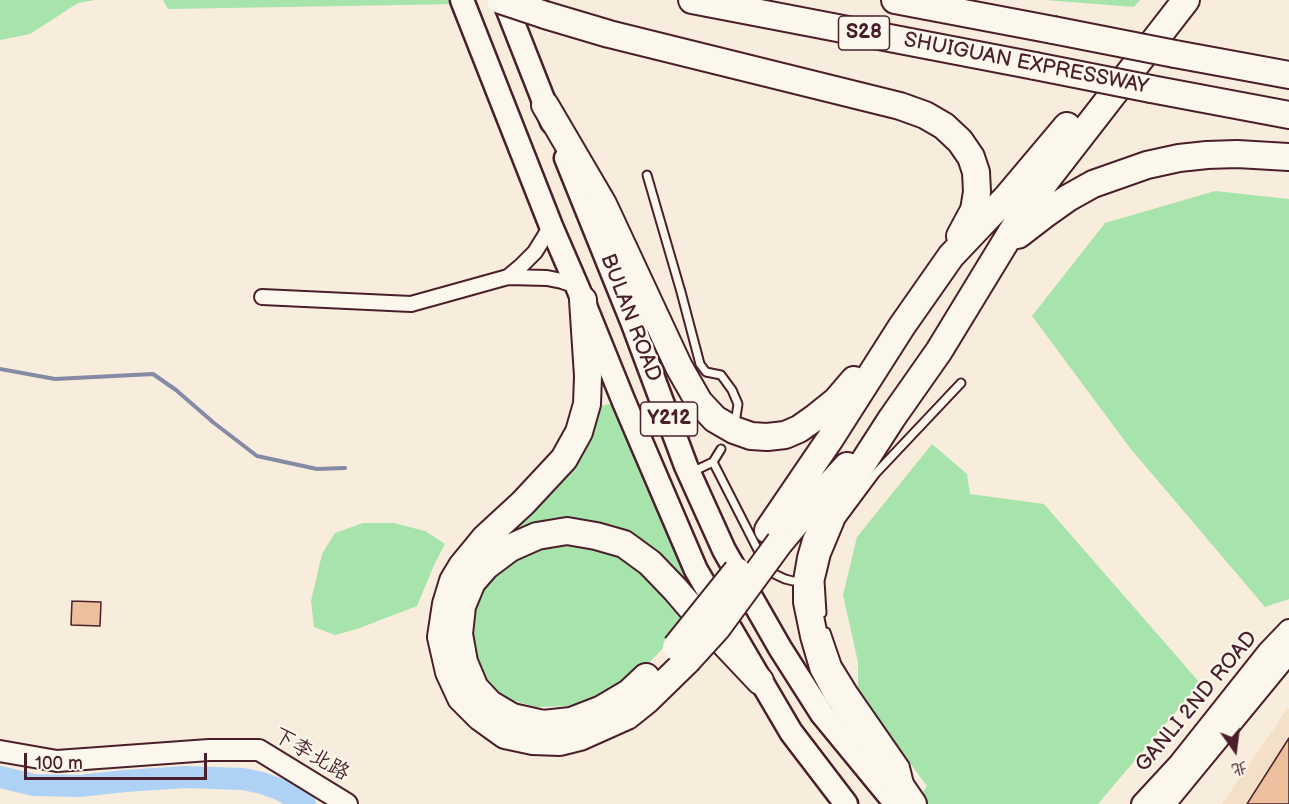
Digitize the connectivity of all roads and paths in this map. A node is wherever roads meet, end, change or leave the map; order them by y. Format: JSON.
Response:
{"nodes":[{"id":1,"x":462,"y":0,"type":"edge"},
{"id":2,"x":502,"y":0,"type":"edge"},
{"id":3,"x":692,"y":0,"type":"edge"},
{"id":4,"x":895,"y":0,"type":"edge"},
{"id":5,"x":1165,"y":0,"type":"edge"},
{"id":6,"x":1186,"y":0,"type":"edge"},
{"id":7,"x":1289,"y":60,"type":"edge"},
{"id":8,"x":1218,"y":62,"type":"junction"},
{"id":9,"x":1289,"y":75,"type":"edge"},
{"id":10,"x":545,"y":105,"type":"junction"},
{"id":11,"x":1289,"y":115,"type":"edge"},
{"id":12,"x":1289,"y":157,"type":"edge"},
{"id":13,"x":647,"y":175,"type":"dead end"},
{"id":14,"x":551,"y":226,"type":"junction"},
{"id":15,"x":951,"y":256,"type":"junction"},
{"id":16,"x":989,"y":270,"type":"junction"},
{"id":17,"x":508,"y":277,"type":"junction"},
{"id":18,"x":580,"y":293,"type":"junction"},
{"id":19,"x":262,"y":297,"type":"dead end"},
{"id":20,"x":902,"y":326,"type":"junction"},
{"id":21,"x":962,"y":383,"type":"dead end"},
{"id":22,"x":736,"y":417,"type":"dead end"},
{"id":23,"x":892,"y":418,"type":"junction"},
{"id":24,"x":721,"y":448,"type":"dead end"},
{"id":25,"x":712,"y":462,"type":"junction"},
{"id":26,"x":689,"y":473,"type":"junction"},
{"id":27,"x":774,"y":536,"type":"junction"},
{"id":28,"x":794,"y":581,"type":"dead end"},
{"id":29,"x":823,"y":618,"type":"dead end"},
{"id":30,"x":825,"y":627,"type":"dead end"},
{"id":31,"x":1289,"y":630,"type":"edge"},
{"id":32,"x":682,"y":654,"type":"junction"},
{"id":33,"x":1283,"y":664,"type":"edge"},
{"id":34,"x":760,"y":681,"type":"junction"},
{"id":35,"x":0,"y":751,"type":"edge"},
{"id":36,"x":347,"y":804,"type":"edge"},
{"id":37,"x":846,"y":804,"type":"edge"},
{"id":38,"x":896,"y":804,"type":"edge"},
{"id":39,"x":914,"y":804,"type":"edge"},
{"id":40,"x":1143,"y":804,"type":"edge"},
{"id":41,"x":1165,"y":804,"type":"edge"}],
"edges":[{"from":1,"to":14,"type":"main road","name":"BULAN ROAD","number":"Y212"},
{"from":2,"to":10,"type":"main road","name":"BULAN ROAD","number":"Y212"},
{"from":2,"to":15,"type":"highway","bridge":true},
{"from":3,"to":11,"type":"highway","name":"SHUIGUAN EXPRESSWAY","number":"S28","bridge":true},
{"from":4,"to":8,"type":"highway","name":"SHUIGUAN EXPRESSWAY","number":"S28","bridge":true},
{"from":5,"to":15,"type":"highway"},
{"from":6,"to":16,"type":"highway"},
{"from":7,"to":8,"type":"highway"},
{"from":8,"to":9,"type":"highway","name":"SHUIGUAN EXPRESSWAY","number":"S28"},
{"from":10,"to":20,"type":"highway"},
{"from":10,"to":26,"type":"main road","name":"BULAN ROAD","number":"Y212"},
{"from":12,"to":16,"type":"highway"},
{"from":13,"to":22,"type":"lane"},
{"from":14,"to":17,"type":"street"},
{"from":14,"to":18,"type":"main road","name":"BULAN ROAD","number":"Y212"},
{"from":15,"to":20,"type":"highway"},
{"from":16,"to":23,"type":"highway"},
{"from":17,"to":18,"type":"street"},
{"from":17,"to":19,"type":"street"},
{"from":18,"to":32,"type":"highway"},
{"from":18,"to":34,"type":"main road","name":"BULAN ROAD","number":"Y212"},
{"from":20,"to":27,"type":"highway"},
{"from":21,"to":29,"type":"lane"},
{"from":23,"to":27,"type":"highway"},
{"from":23,"to":39,"type":"highway"},
{"from":24,"to":25,"type":"lane"},
{"from":25,"to":26,"type":"lane"},
{"from":25,"to":28,"type":"lane"},
{"from":26,"to":38,"type":"main road","name":"BULAN ROAD","number":"Y212"},
{"from":27,"to":32,"type":"highway","bridge":true},
{"from":30,"to":39,"type":"lane"},
{"from":31,"to":40,"type":"main road","name":"GANLI 2ND ROAD"},
{"from":32,"to":34,"type":"highway"},
{"from":33,"to":41,"type":"main road","name":"GANLI 2ND ROAD"},
{"from":34,"to":37,"type":"main road","name":"BULAN ROAD","number":"Y212"},
{"from":35,"to":36,"type":"main road","name":"下李北路"}]}
